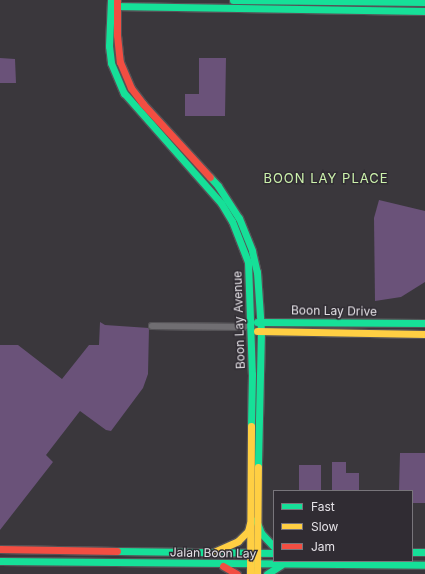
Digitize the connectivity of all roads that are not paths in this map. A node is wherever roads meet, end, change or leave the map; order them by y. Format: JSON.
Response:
{"nodes":[{"id":1,"x":233,"y":0,"type":"edge"},
{"id":2,"x":360,"y":2,"type":"junction"},
{"id":3,"x":425,"y":2,"type":"edge"},
{"id":4,"x":114,"y":3,"type":"edge"},
{"id":5,"x":359,"y":10,"type":"junction"},
{"id":6,"x":425,"y":11,"type":"edge"},
{"id":7,"x":251,"y":322,"type":"junction"},
{"id":8,"x":261,"y":322,"type":"junction"},
{"id":9,"x":425,"y":324,"type":"edge"},
{"id":10,"x":152,"y":326,"type":"dead end"},
{"id":11,"x":244,"y":327,"type":"junction"},
{"id":12,"x":261,"y":331,"type":"junction"},
{"id":13,"x":251,"y":332,"type":"junction"},
{"id":14,"x":425,"y":334,"type":"edge"},
{"id":15,"x":253,"y":521,"type":"junction"},
{"id":16,"x":273,"y":546,"type":"edge"},
{"id":17,"x":0,"y":549,"type":"edge"},
{"id":18,"x":211,"y":552,"type":"junction"},
{"id":19,"x":413,"y":552,"type":"edge"},
{"id":20,"x":425,"y":552,"type":"edge"},
{"id":21,"x":273,"y":553,"type":"edge"},
{"id":22,"x":253,"y":554,"type":"junction"},
{"id":23,"x":0,"y":561,"type":"edge"},
{"id":24,"x":219,"y":564,"type":"junction"},
{"id":25,"x":284,"y":564,"type":"junction"},
{"id":26,"x":254,"y":565,"type":"junction"},
{"id":27,"x":422,"y":565,"type":"edge"},
{"id":28,"x":425,"y":571,"type":"edge"},
{"id":29,"x":238,"y":574,"type":"edge"},
{"id":30,"x":250,"y":574,"type":"edge"},
{"id":31,"x":257,"y":574,"type":"edge"},
{"id":32,"x":267,"y":574,"type":"edge"}],
"edges":[{"from":1,"to":2,"type":"street"},
{"from":2,"to":3,"type":"street"},
{"from":2,"to":5,"type":"street"},
{"from":4,"to":5,"type":"street"},
{"from":4,"to":7,"type":"street","name":"Boon Lay Avenue"},
{"from":4,"to":8,"type":"street","name":"Boon Lay Avenue"},
{"from":5,"to":6,"type":"street"},
{"from":7,"to":8,"type":"street","name":"Boon Lay Drive"},
{"from":7,"to":11,"type":"street"},
{"from":7,"to":13,"type":"street","name":"Boon Lay Avenue"},
{"from":8,"to":9,"type":"street","name":"Boon Lay Drive"},
{"from":8,"to":12,"type":"street","name":"Boon Lay Avenue"},
{"from":10,"to":11,"type":"street"},
{"from":11,"to":13,"type":"street"},
{"from":12,"to":13,"type":"street","name":"Boon Lay Drive"},
{"from":12,"to":14,"type":"street","name":"Boon Lay Drive"},
{"from":12,"to":15,"type":"street","name":"Boon Lay Avenue"},
{"from":13,"to":15,"type":"street","name":"Boon Lay Avenue"},
{"from":15,"to":16,"type":"street"},
{"from":15,"to":18,"type":"street"},
{"from":15,"to":22,"type":"street","name":"Boon Lay Avenue"},
{"from":17,"to":18,"type":"street","name":"Jalan Boon Lay"},
{"from":18,"to":22,"type":"street","name":"Jalan Boon Lay"},
{"from":19,"to":20,"type":"street"},
{"from":21,"to":22,"type":"street","name":"Jalan Boon Lay"},
{"from":22,"to":26,"type":"street","name":"Boon Lay Avenue"},
{"from":23,"to":24,"type":"street","name":"Jalan Boon Lay"},
{"from":24,"to":26,"type":"street","name":"Jalan Boon Lay"},
{"from":24,"to":29,"type":"street"},
{"from":25,"to":26,"type":"street","name":"Jalan Boon Lay"},
{"from":25,"to":27,"type":"street","name":"Jalan Boon Lay"},
{"from":25,"to":32,"type":"street"},
{"from":26,"to":30,"type":"street"},
{"from":26,"to":31,"type":"street"},
{"from":27,"to":28,"type":"street"}]}
